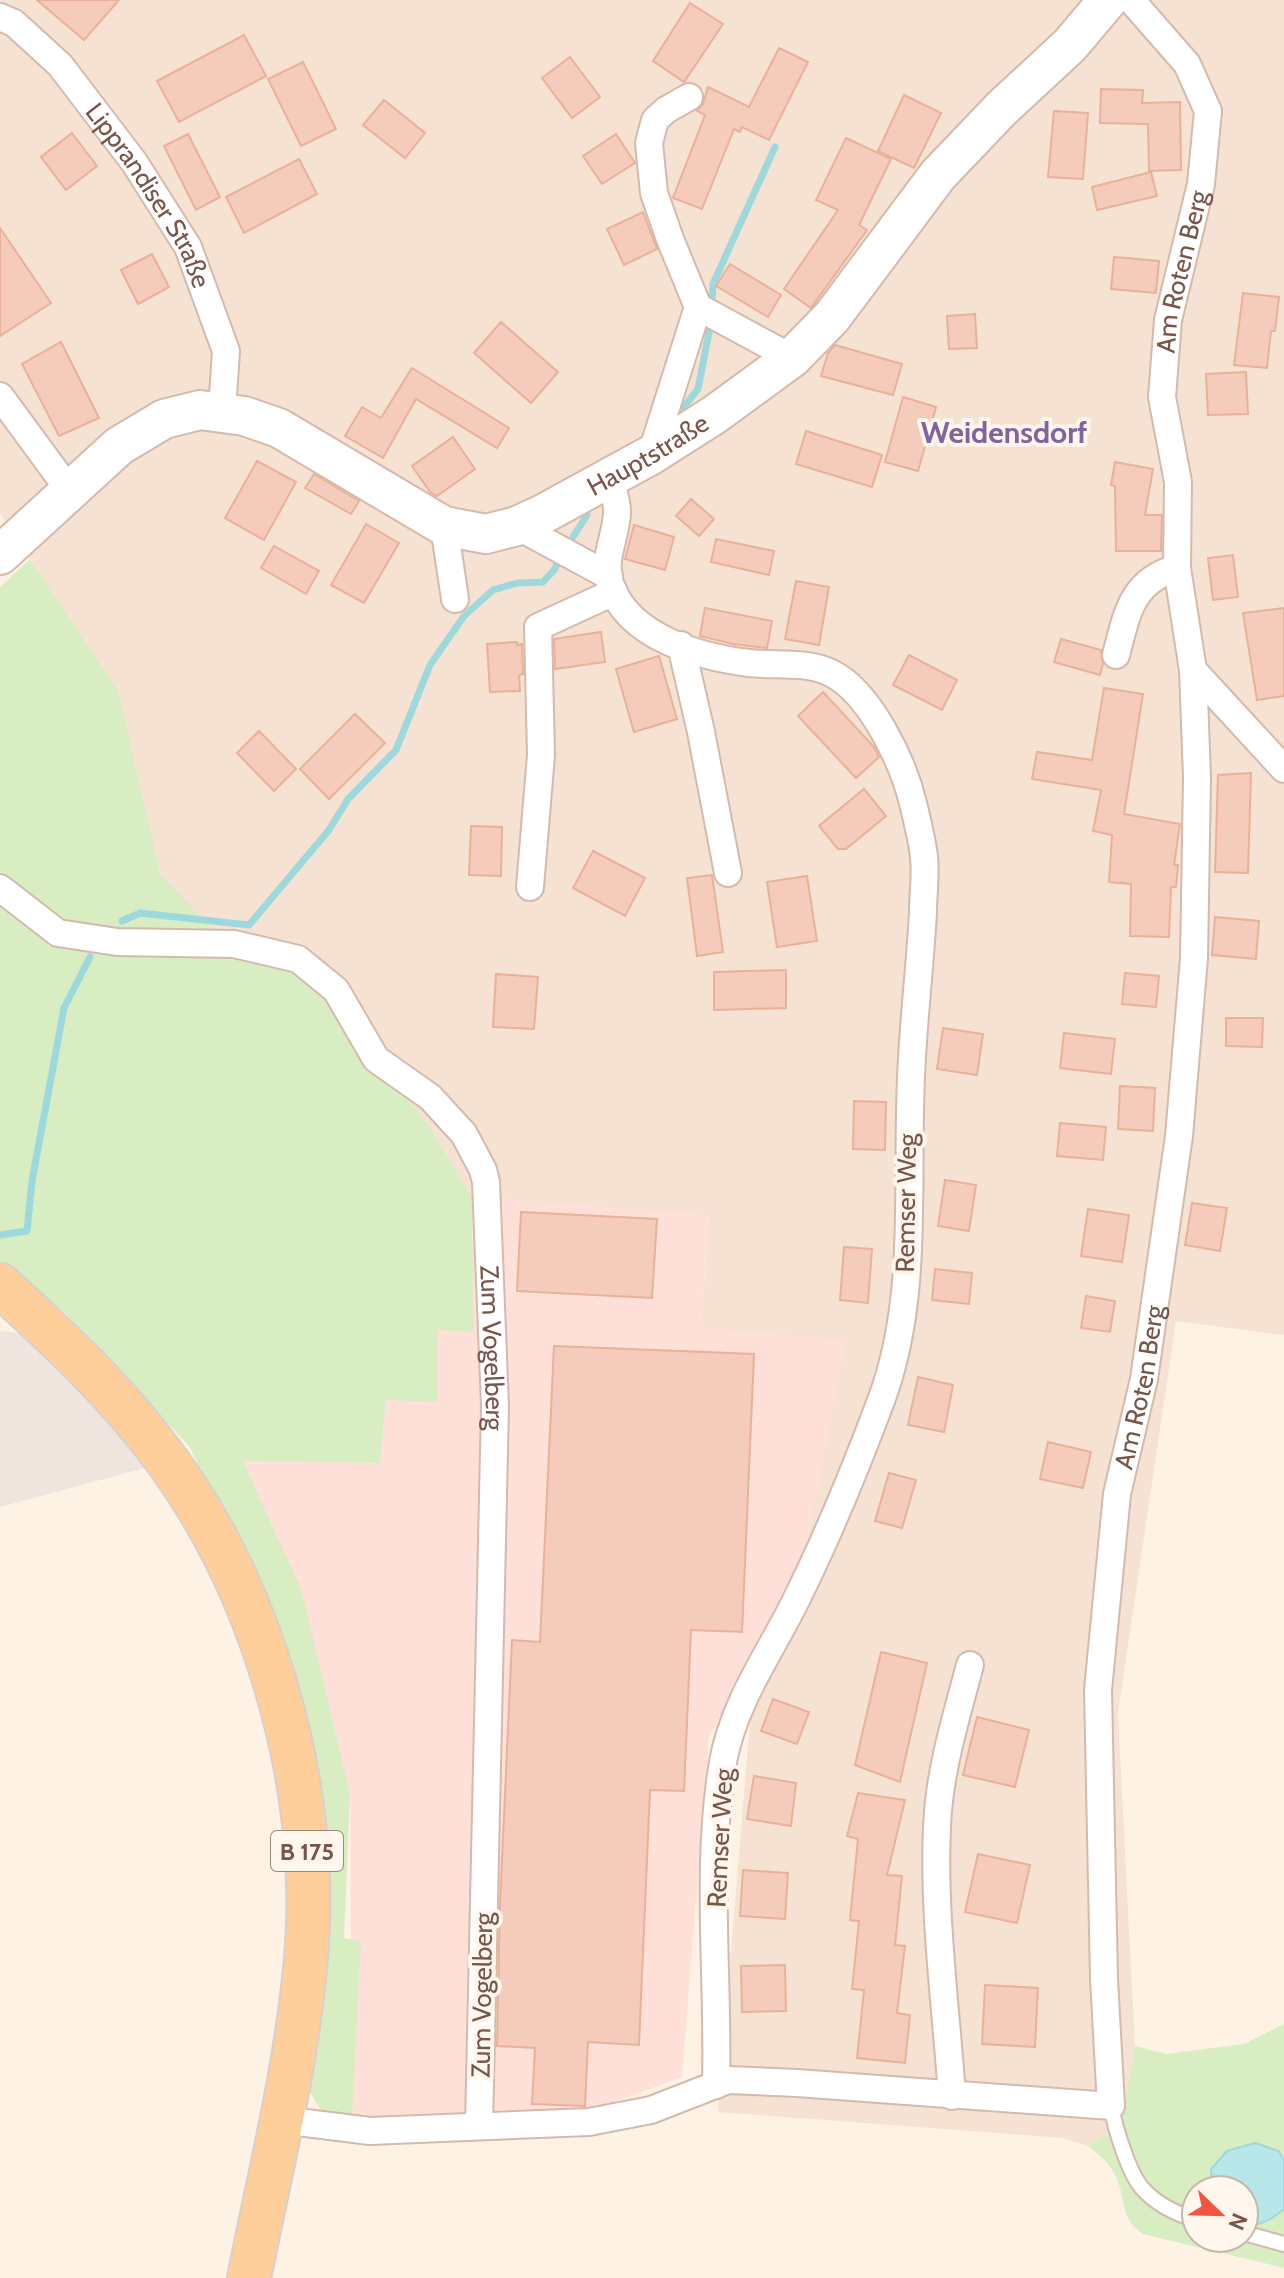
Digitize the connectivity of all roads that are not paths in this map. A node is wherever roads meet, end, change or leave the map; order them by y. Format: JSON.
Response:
{"nodes":[{"id":1,"x":1108,"y":0,"type":"edge"},
{"id":2,"x":1131,"y":0,"type":"edge"},
{"id":3,"x":0,"y":17,"type":"edge"},
{"id":4,"x":689,"y":97,"type":"dead end"},
{"id":5,"x":698,"y":307,"type":"junction"},
{"id":6,"x":792,"y":358,"type":"junction"},
{"id":7,"x":0,"y":396,"type":"edge"},
{"id":8,"x":222,"y":411,"type":"junction"},
{"id":9,"x":651,"y":455,"type":"junction"},
{"id":10,"x":609,"y":477,"type":"junction"},
{"id":11,"x":69,"y":490,"type":"junction"},
{"id":12,"x":444,"y":526,"type":"junction"},
{"id":13,"x":517,"y":526,"type":"junction"},
{"id":14,"x":0,"y":555,"type":"edge"},
{"id":15,"x":1177,"y":568,"type":"junction"},
{"id":16,"x":611,"y":584,"type":"junction"},
{"id":17,"x":455,"y":599,"type":"dead end"},
{"id":18,"x":681,"y":645,"type":"junction"},
{"id":19,"x":1116,"y":655,"type":"dead end"},
{"id":20,"x":1193,"y":670,"type":"junction"},
{"id":21,"x":1284,"y":769,"type":"edge"},
{"id":22,"x":728,"y":873,"type":"dead end"},
{"id":23,"x":530,"y":887,"type":"dead end"},
{"id":24,"x":0,"y":888,"type":"edge"},
{"id":25,"x":0,"y":1285,"type":"edge"},
{"id":26,"x":970,"y":1665,"type":"dead end"},
{"id":27,"x":716,"y":2085,"type":"junction"},
{"id":28,"x":952,"y":2096,"type":"junction"},
{"id":29,"x":1111,"y":2106,"type":"junction"},
{"id":30,"x":282,"y":2120,"type":"junction"},
{"id":31,"x":479,"y":2126,"type":"junction"},
{"id":32,"x":1180,"y":2215,"type":"edge"},
{"id":33,"x":1260,"y":2237,"type":"edge"},
{"id":34,"x":1284,"y":2244,"type":"edge"},
{"id":35,"x":249,"y":2278,"type":"edge"}],
"edges":[{"from":1,"to":6,"type":"main road","name":"Hauptstraße"},
{"from":2,"to":15,"type":"street","name":"Am Roten Berg"},
{"from":3,"to":8,"type":"street","name":"Lipprandiser Straße"},
{"from":4,"to":5,"type":"street"},
{"from":5,"to":6,"type":"street"},
{"from":5,"to":9,"type":"street"},
{"from":6,"to":9,"type":"main road","name":"Hauptstraße"},
{"from":7,"to":11,"type":"street"},
{"from":8,"to":11,"type":"main road","name":"Hauptstraße"},
{"from":8,"to":12,"type":"main road","name":"Hauptstraße"},
{"from":9,"to":10,"type":"main road","name":"Hauptstraße"},
{"from":10,"to":13,"type":"main road","name":"Hauptstraße"},
{"from":10,"to":16,"type":"street"},
{"from":11,"to":14,"type":"main road","name":"Hauptstraße"},
{"from":12,"to":13,"type":"main road","name":"Hauptstraße"},
{"from":12,"to":17,"type":"street"},
{"from":13,"to":16,"type":"street"},
{"from":15,"to":19,"type":"street"},
{"from":15,"to":20,"type":"street","name":"Am Roten Berg"},
{"from":16,"to":18,"type":"street","name":"Remser Weg"},
{"from":16,"to":23,"type":"street"},
{"from":18,"to":22,"type":"street"},
{"from":18,"to":27,"type":"street","name":"Remser Weg"},
{"from":20,"to":21,"type":"street"},
{"from":20,"to":29,"type":"street","name":"Am Roten Berg"},
{"from":24,"to":31,"type":"street","name":"Zum Vogelberg"},
{"from":25,"to":30,"type":"main road","number":"B 175"},
{"from":26,"to":28,"type":"street"},
{"from":27,"to":28,"type":"street"},
{"from":27,"to":31,"type":"street"},
{"from":28,"to":29,"type":"street"},
{"from":29,"to":32,"type":"lane"},
{"from":30,"to":31,"type":"street"},
{"from":30,"to":35,"type":"main road","number":"B 175"},
{"from":33,"to":34,"type":"lane"}]}
